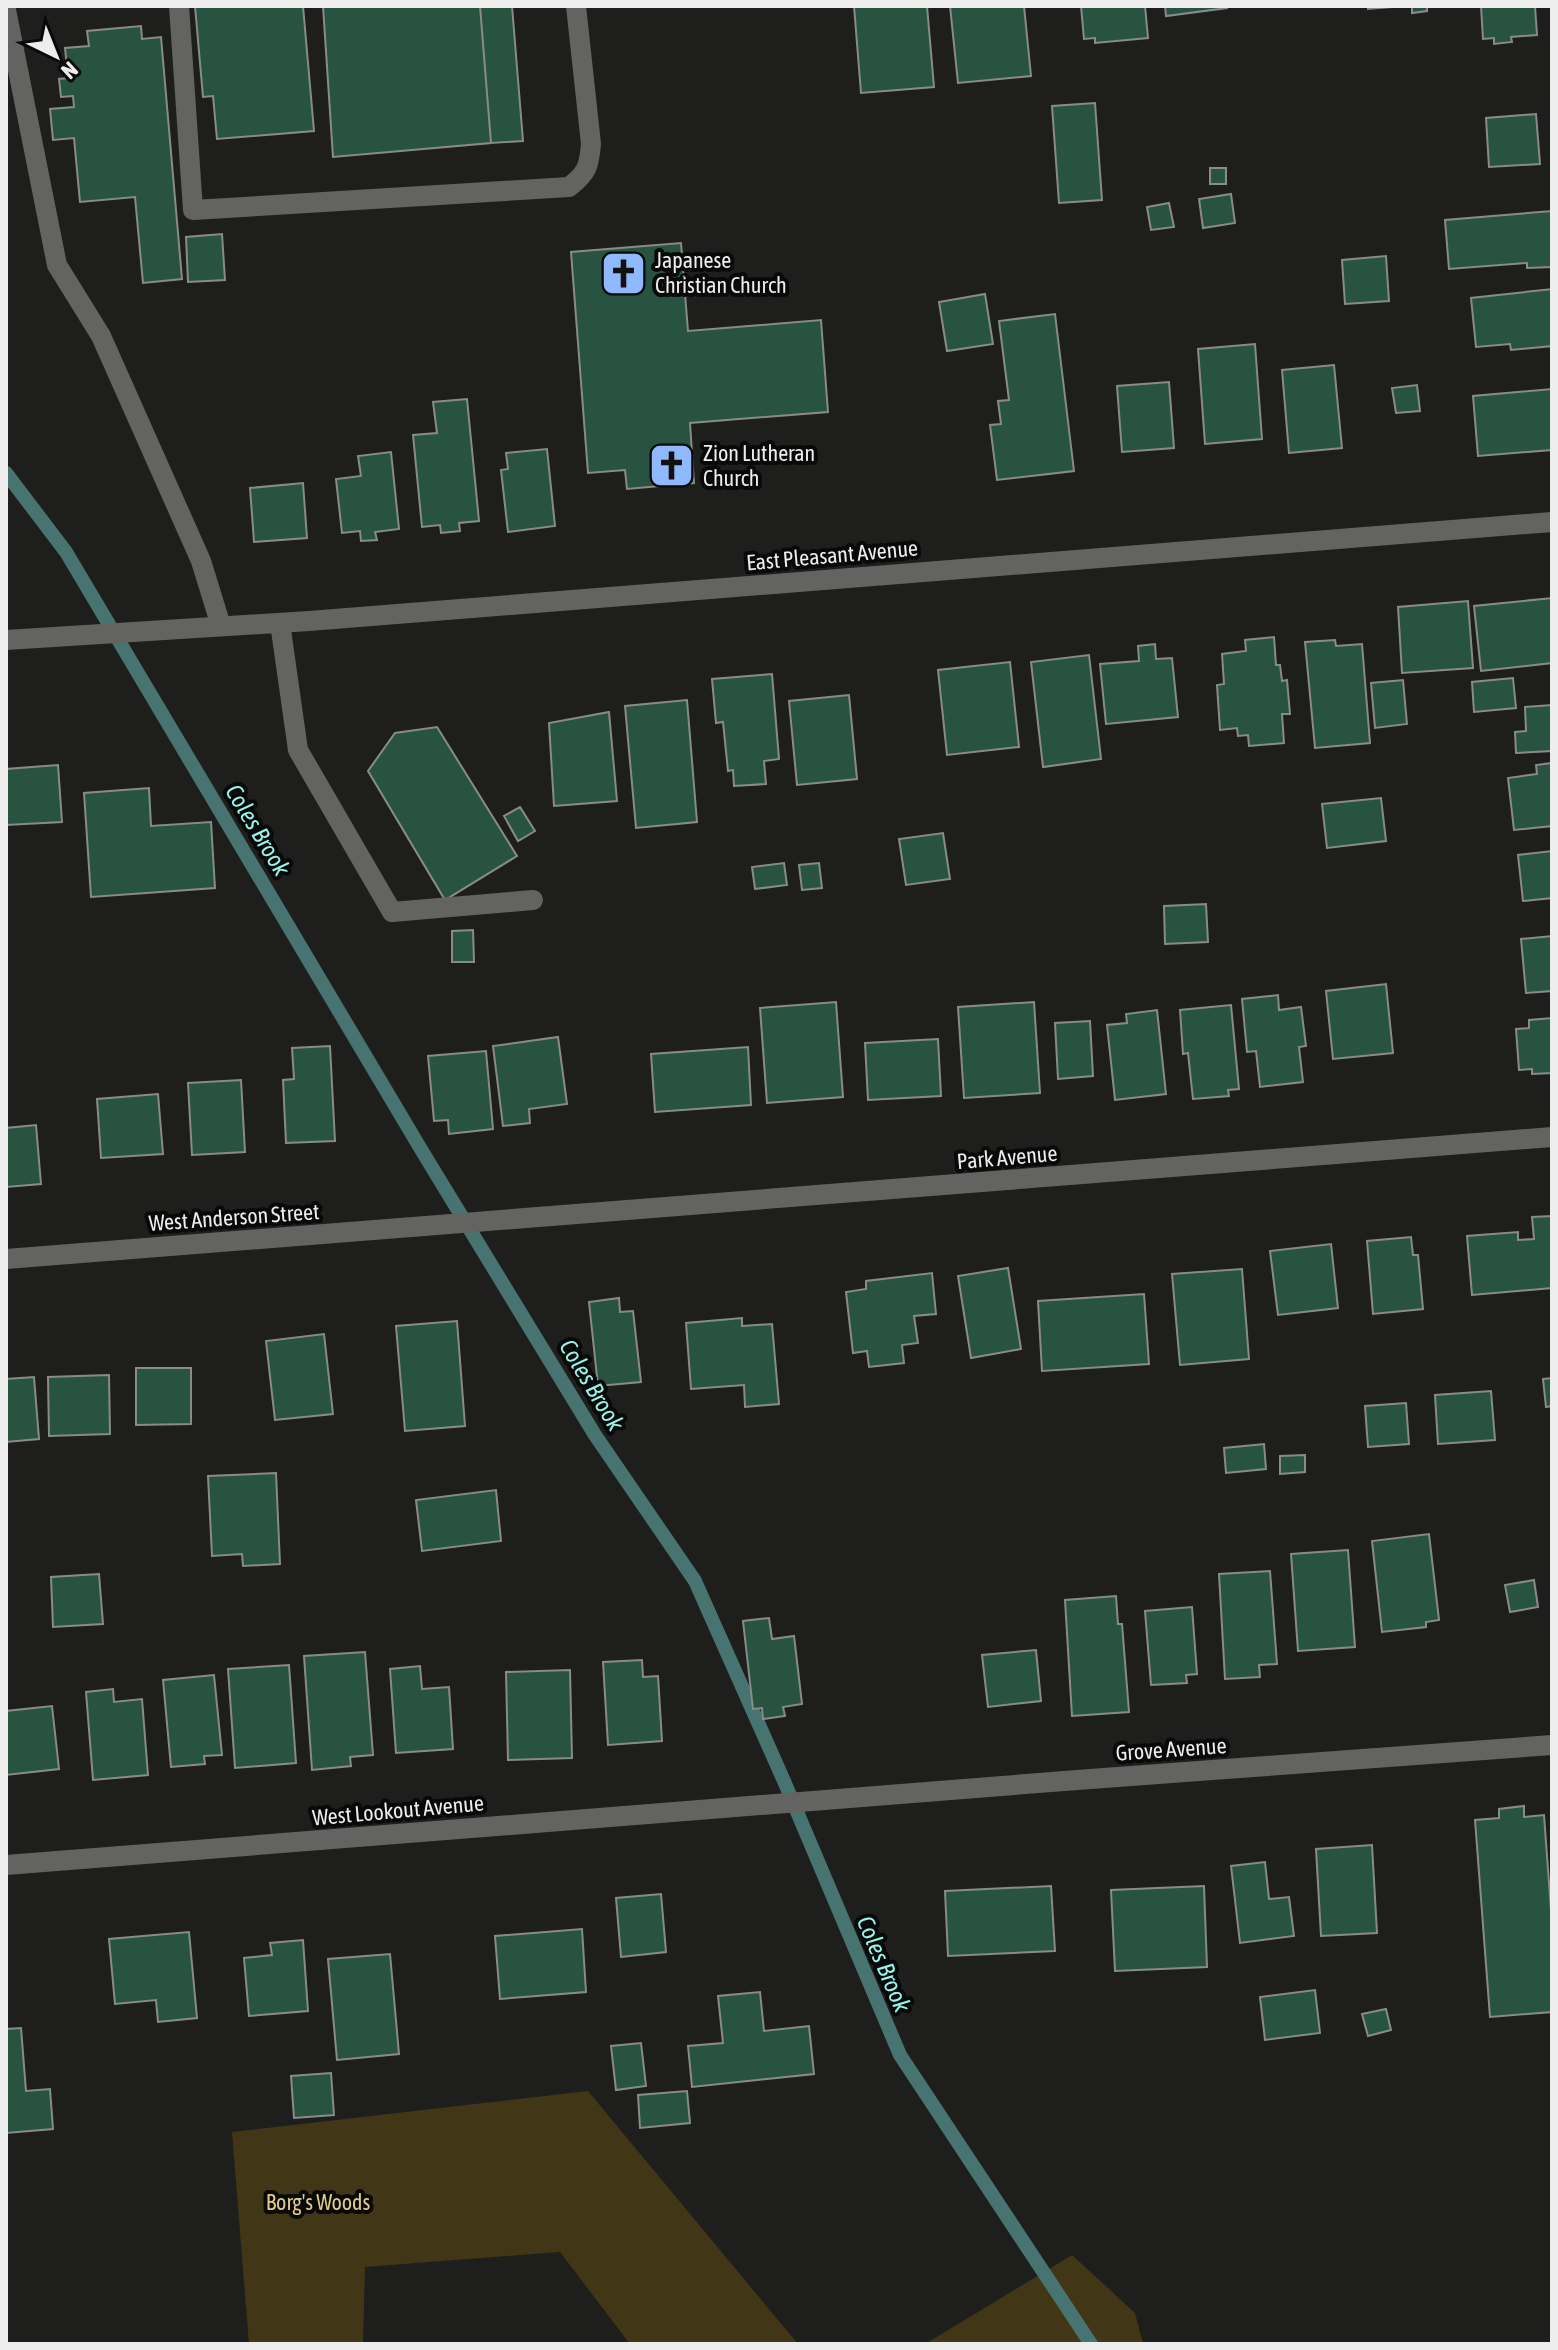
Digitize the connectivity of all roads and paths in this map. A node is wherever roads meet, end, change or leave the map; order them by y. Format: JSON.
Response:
{"nodes":[{"id":1,"x":179,"y":6,"type":"edge"},
{"id":2,"x":576,"y":6,"type":"edge"},
{"id":3,"x":6,"y":10,"type":"edge"},
{"id":4,"x":1552,"y":522,"type":"edge"},
{"id":5,"x":280,"y":623,"type":"junction"},
{"id":6,"x":221,"y":626,"type":"junction"},
{"id":7,"x":6,"y":640,"type":"edge"},
{"id":8,"x":533,"y":900,"type":"dead end"},
{"id":9,"x":1552,"y":1137,"type":"edge"},
{"id":10,"x":466,"y":1223,"type":"joint"},
{"id":11,"x":6,"y":1259,"type":"edge"},
{"id":12,"x":1552,"y":1745,"type":"edge"},
{"id":13,"x":793,"y":1802,"type":"joint"},
{"id":14,"x":6,"y":1865,"type":"edge"}],
"edges":[{"from":1,"to":2,"type":"street"},
{"from":3,"to":6,"type":"street"},
{"from":4,"to":5,"type":"street","name":"East Pleasant Avenue"},
{"from":5,"to":6,"type":"street","name":"East Pleasant Avenue"},
{"from":5,"to":8,"type":"street"},
{"from":6,"to":7,"type":"street","name":"East Pleasant Avenue"},
{"from":9,"to":10,"type":"street","name":"Park Avenue"},
{"from":10,"to":11,"type":"street","name":"West Anderson Street"},
{"from":12,"to":13,"type":"street","name":"Grove Avenue"},
{"from":13,"to":14,"type":"street","name":"West Lookout Avenue"}]}
